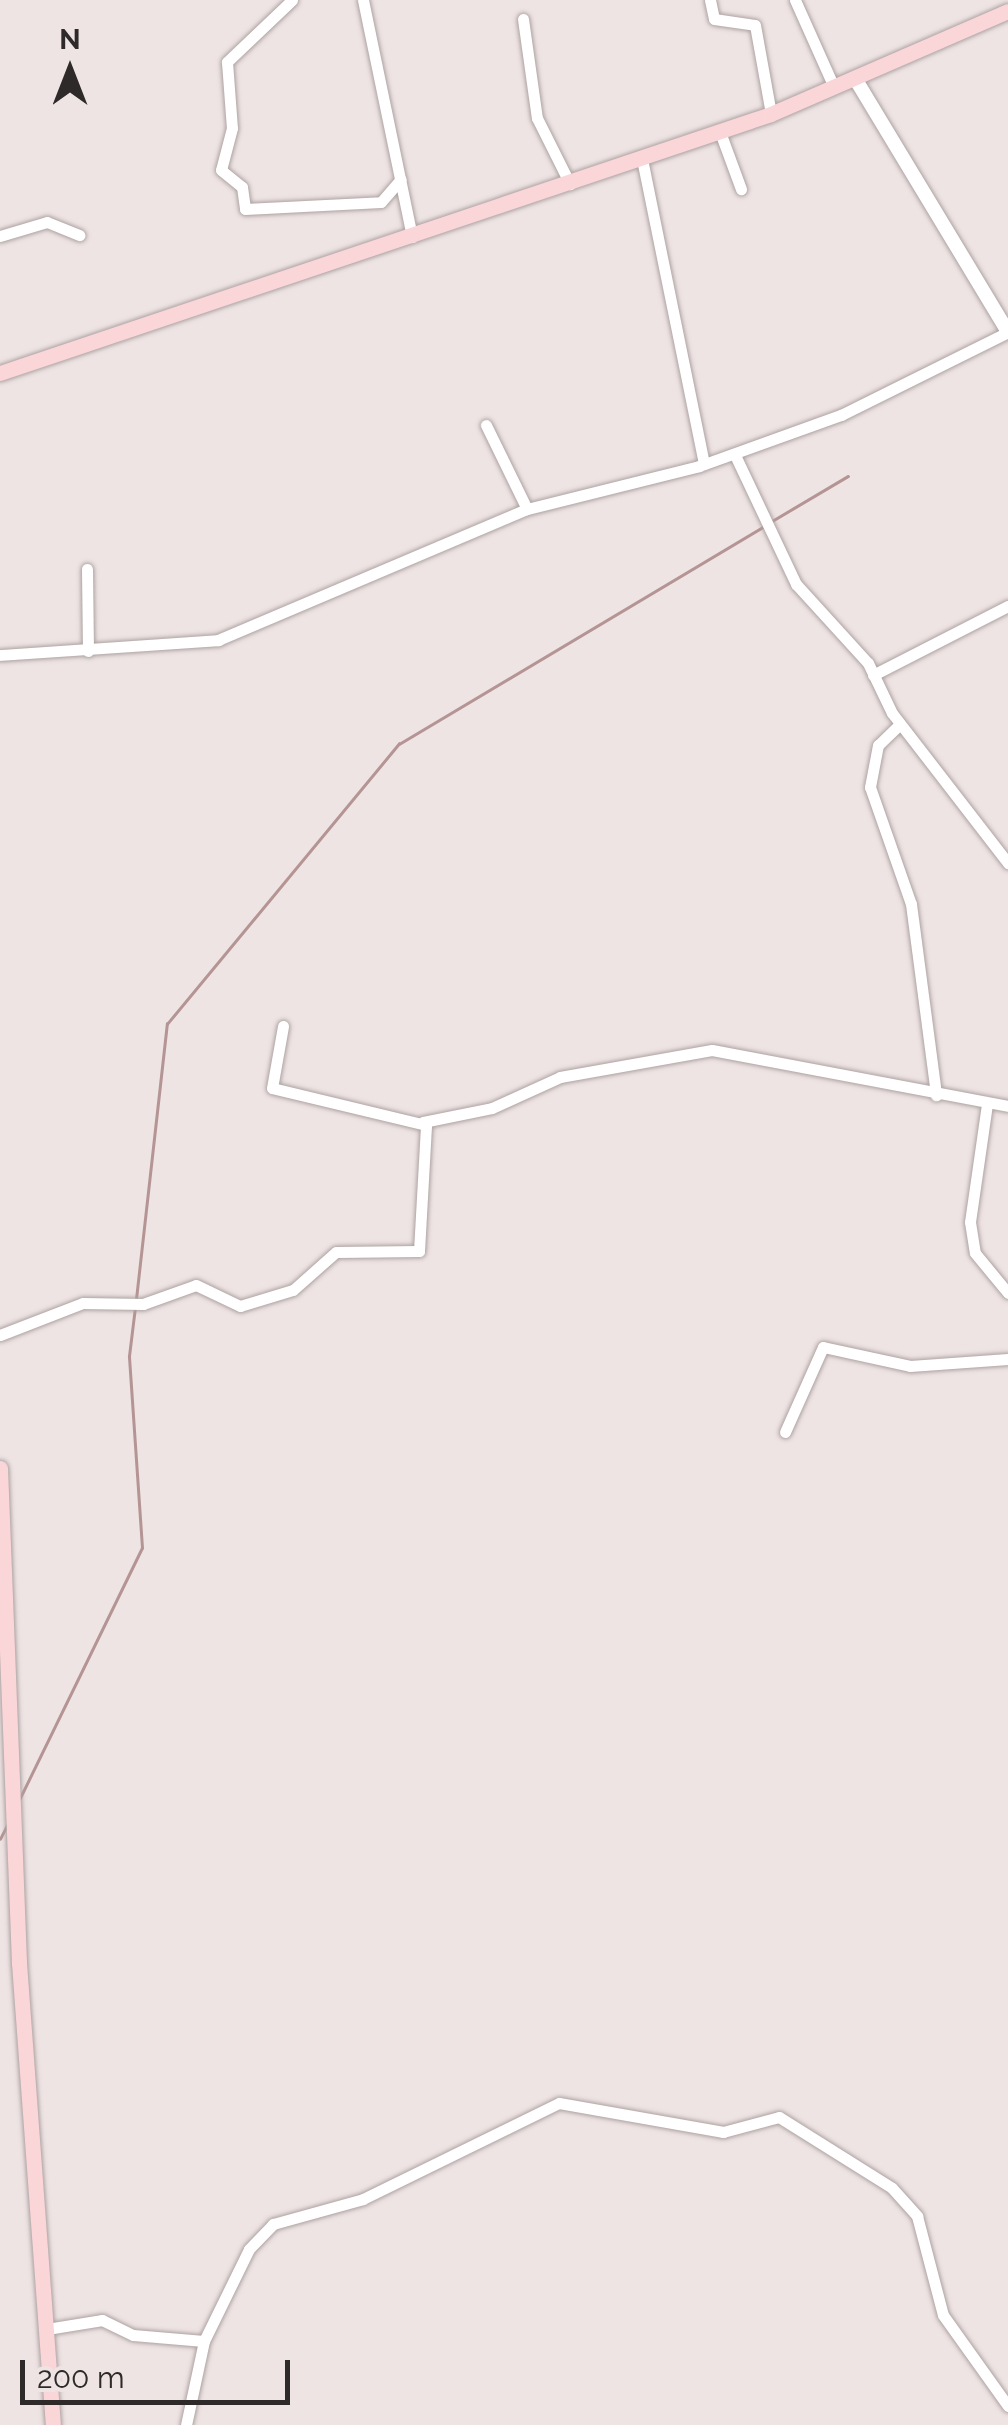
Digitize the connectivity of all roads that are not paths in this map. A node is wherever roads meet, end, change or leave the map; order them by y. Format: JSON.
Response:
{"nodes":[{"id":1,"x":292,"y":0,"type":"edge"},
{"id":2,"x":363,"y":0,"type":"edge"},
{"id":3,"x":710,"y":0,"type":"edge"},
{"id":4,"x":795,"y":0,"type":"edge"},
{"id":5,"x":1008,"y":11,"type":"edge"},
{"id":6,"x":523,"y":19,"type":"dead end"},
{"id":7,"x":856,"y":80,"type":"junction"},
{"id":8,"x":834,"y":87,"type":"junction"},
{"id":9,"x":772,"y":114,"type":"junction"},
{"id":10,"x":720,"y":132,"type":"junction"},
{"id":11,"x":642,"y":159,"type":"junction"},
{"id":12,"x":401,"y":178,"type":"junction"},
{"id":13,"x":570,"y":184,"type":"junction"},
{"id":14,"x":741,"y":189,"type":"dead end"},
{"id":15,"x":0,"y":236,"type":"edge"},
{"id":16,"x":79,"y":236,"type":"dead end"},
{"id":17,"x":412,"y":237,"type":"junction"},
{"id":18,"x":1008,"y":332,"type":"edge"},
{"id":19,"x":0,"y":373,"type":"edge"},
{"id":20,"x":486,"y":425,"type":"dead end"},
{"id":21,"x":734,"y":455,"type":"junction"},
{"id":22,"x":704,"y":464,"type":"junction"},
{"id":23,"x":527,"y":509,"type":"junction"},
{"id":24,"x":88,"y":569,"type":"dead end"},
{"id":25,"x":1008,"y":606,"type":"edge"},
{"id":26,"x":88,"y":652,"type":"junction"},
{"id":27,"x":0,"y":655,"type":"edge"},
{"id":28,"x":873,"y":676,"type":"junction"},
{"id":29,"x":900,"y":724,"type":"junction"},
{"id":30,"x":1008,"y":863,"type":"edge"},
{"id":31,"x":284,"y":1026,"type":"dead end"},
{"id":32,"x":936,"y":1094,"type":"junction"},
{"id":33,"x":987,"y":1104,"type":"junction"},
{"id":34,"x":1008,"y":1106,"type":"edge"},
{"id":35,"x":423,"y":1122,"type":"junction"},
{"id":36,"x":1008,"y":1292,"type":"edge"},
{"id":37,"x":0,"y":1336,"type":"edge"},
{"id":38,"x":1008,"y":1359,"type":"edge"},
{"id":39,"x":785,"y":1432,"type":"dead end"},
{"id":40,"x":0,"y":1468,"type":"edge"},
{"id":41,"x":47,"y":2329,"type":"junction"},
{"id":42,"x":204,"y":2341,"type":"junction"},
{"id":43,"x":1008,"y":2406,"type":"edge"},
{"id":44,"x":53,"y":2425,"type":"edge"},
{"id":45,"x":186,"y":2425,"type":"edge"}],
"edges":[{"from":1,"to":12,"type":"street"},
{"from":2,"to":12,"type":"street"},
{"from":3,"to":9,"type":"street"},
{"from":4,"to":8,"type":"street"},
{"from":5,"to":7,"type":"main road"},
{"from":6,"to":13,"type":"street"},
{"from":7,"to":8,"type":"main road"},
{"from":7,"to":18,"type":"street"},
{"from":8,"to":9,"type":"main road"},
{"from":9,"to":10,"type":"main road"},
{"from":10,"to":11,"type":"main road"},
{"from":10,"to":14,"type":"street"},
{"from":11,"to":13,"type":"main road"},
{"from":11,"to":22,"type":"street"},
{"from":12,"to":17,"type":"street"},
{"from":13,"to":17,"type":"main road"},
{"from":15,"to":16,"type":"street"},
{"from":17,"to":19,"type":"main road"},
{"from":18,"to":21,"type":"street"},
{"from":20,"to":23,"type":"street"},
{"from":21,"to":22,"type":"street"},
{"from":21,"to":28,"type":"street"},
{"from":22,"to":23,"type":"street"},
{"from":23,"to":26,"type":"street"},
{"from":24,"to":26,"type":"street"},
{"from":25,"to":28,"type":"street"},
{"from":26,"to":27,"type":"street"},
{"from":28,"to":29,"type":"street"},
{"from":29,"to":30,"type":"street"},
{"from":29,"to":32,"type":"street"},
{"from":31,"to":35,"type":"street"},
{"from":32,"to":33,"type":"street"},
{"from":32,"to":35,"type":"street"},
{"from":33,"to":34,"type":"street"},
{"from":33,"to":36,"type":"street"},
{"from":35,"to":37,"type":"street"},
{"from":38,"to":39,"type":"street"},
{"from":40,"to":41,"type":"main road"},
{"from":41,"to":42,"type":"street"},
{"from":41,"to":44,"type":"main road"},
{"from":42,"to":43,"type":"street"},
{"from":42,"to":45,"type":"street"}]}
